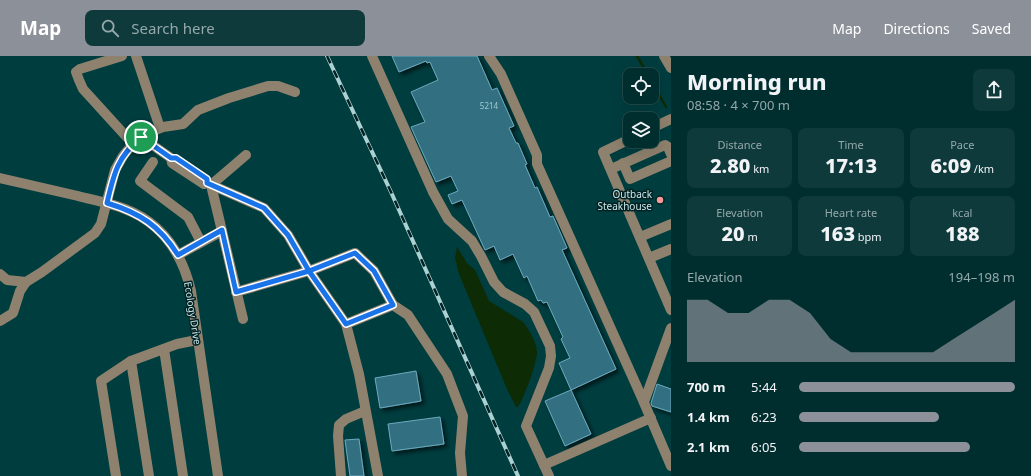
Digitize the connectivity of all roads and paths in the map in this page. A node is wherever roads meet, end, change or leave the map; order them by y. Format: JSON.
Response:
{"nodes":[{"id":1,"x":122,"y":56,"type":"edge"},
{"id":2,"x":136,"y":56,"type":"edge"},
{"id":3,"x":372,"y":56,"type":"edge"},
{"id":4,"x":489,"y":56,"type":"edge"},
{"id":5,"x":664,"y":56,"type":"edge"},
{"id":6,"x":671,"y":68,"type":"edge"},
{"id":7,"x":295,"y":92,"type":"dead end"},
{"id":8,"x":671,"y":119,"type":"edge"},
{"id":9,"x":659,"y":125,"type":"edge"},
{"id":10,"x":160,"y":128,"type":"junction"},
{"id":11,"x":137,"y":140,"type":"junction"},
{"id":12,"x":623,"y":142,"type":"edge"},
{"id":13,"x":671,"y":154,"type":"edge"},
{"id":14,"x":246,"y":155,"type":"dead end"},
{"id":15,"x":671,"y":161,"type":"edge"},
{"id":16,"x":153,"y":162,"type":"dead end"},
{"id":17,"x":622,"y":163,"type":"junction"},
{"id":18,"x":611,"y":169,"type":"junction"},
{"id":19,"x":0,"y":178,"type":"edge"},
{"id":20,"x":209,"y":184,"type":"junction"},
{"id":21,"x":107,"y":203,"type":"junction"},
{"id":22,"x":671,"y":224,"type":"edge"},
{"id":23,"x":222,"y":230,"type":"junction"},
{"id":24,"x":640,"y":237,"type":"junction"},
{"id":25,"x":201,"y":242,"type":"junction"},
{"id":26,"x":671,"y":249,"type":"edge"},
{"id":27,"x":178,"y":255,"type":"junction"},
{"id":28,"x":649,"y":258,"type":"junction"},
{"id":29,"x":309,"y":271,"type":"junction"},
{"id":30,"x":0,"y":274,"type":"edge"},
{"id":31,"x":26,"y":282,"type":"junction"},
{"id":32,"x":236,"y":292,"type":"junction"},
{"id":33,"x":393,"y":305,"type":"junction"},
{"id":34,"x":670,"y":307,"type":"edge"},
{"id":35,"x":243,"y":319,"type":"dead end"},
{"id":36,"x":0,"y":321,"type":"edge"},
{"id":37,"x":346,"y":324,"type":"junction"},
{"id":38,"x":671,"y":328,"type":"edge"},
{"id":39,"x":197,"y":340,"type":"junction"},
{"id":40,"x":164,"y":349,"type":"junction"},
{"id":41,"x":131,"y":361,"type":"junction"},
{"id":42,"x":644,"y":402,"type":"junction"},
{"id":43,"x":365,"y":411,"type":"junction"},
{"id":44,"x":651,"y":418,"type":"junction"},
{"id":45,"x":544,"y":465,"type":"junction"},
{"id":46,"x":671,"y":466,"type":"edge"},
{"id":47,"x":116,"y":476,"type":"edge"},
{"id":48,"x":149,"y":476,"type":"edge"},
{"id":49,"x":183,"y":476,"type":"edge"},
{"id":50,"x":218,"y":476,"type":"edge"},
{"id":51,"x":342,"y":476,"type":"edge"},
{"id":52,"x":378,"y":476,"type":"edge"},
{"id":53,"x":462,"y":476,"type":"edge"},
{"id":54,"x":548,"y":476,"type":"edge"}],
"edges":[{"from":1,"to":11,"type":"street"},
{"from":2,"to":10,"type":"street"},
{"from":3,"to":45,"type":"street"},
{"from":4,"to":42,"type":"street"},
{"from":5,"to":6,"type":"street"},
{"from":7,"to":10,"type":"street"},
{"from":8,"to":9,"type":"street"},
{"from":10,"to":11,"type":"street"},
{"from":11,"to":20,"type":"street"},
{"from":11,"to":21,"type":"street"},
{"from":12,"to":18,"type":"street"},
{"from":13,"to":17,"type":"street"},
{"from":14,"to":20,"type":"street"},
{"from":15,"to":17,"type":"street"},
{"from":16,"to":25,"type":"street"},
{"from":17,"to":18,"type":"street"},
{"from":18,"to":24,"type":"street"},
{"from":19,"to":21,"type":"street","name":"Ecology Drive"},
{"from":20,"to":23,"type":"street"},
{"from":20,"to":29,"type":"street"},
{"from":21,"to":27,"type":"street","name":"Ecology Drive"},
{"from":21,"to":31,"type":"street"},
{"from":22,"to":24,"type":"street"},
{"from":23,"to":25,"type":"street"},
{"from":23,"to":32,"type":"street"},
{"from":24,"to":28,"type":"street"},
{"from":25,"to":27,"type":"street"},
{"from":26,"to":28,"type":"street"},
{"from":27,"to":39,"type":"street","name":"Ecology Drive"},
{"from":28,"to":34,"type":"street"},
{"from":29,"to":32,"type":"street"},
{"from":29,"to":33,"type":"street"},
{"from":29,"to":37,"type":"street"},
{"from":30,"to":31,"type":"street"},
{"from":31,"to":36,"type":"street"},
{"from":32,"to":35,"type":"street"},
{"from":33,"to":37,"type":"street"},
{"from":33,"to":53,"type":"street"},
{"from":37,"to":43,"type":"street"},
{"from":38,"to":42,"type":"street"},
{"from":39,"to":40,"type":"street"},
{"from":39,"to":50,"type":"street","name":"Ecology Drive"},
{"from":40,"to":41,"type":"street"},
{"from":40,"to":49,"type":"street"},
{"from":41,"to":47,"type":"street"},
{"from":41,"to":48,"type":"street"},
{"from":42,"to":44,"type":"street"},
{"from":43,"to":51,"type":"street"},
{"from":43,"to":52,"type":"street"},
{"from":44,"to":45,"type":"street"},
{"from":44,"to":46,"type":"street"},
{"from":45,"to":54,"type":"street"}]}
